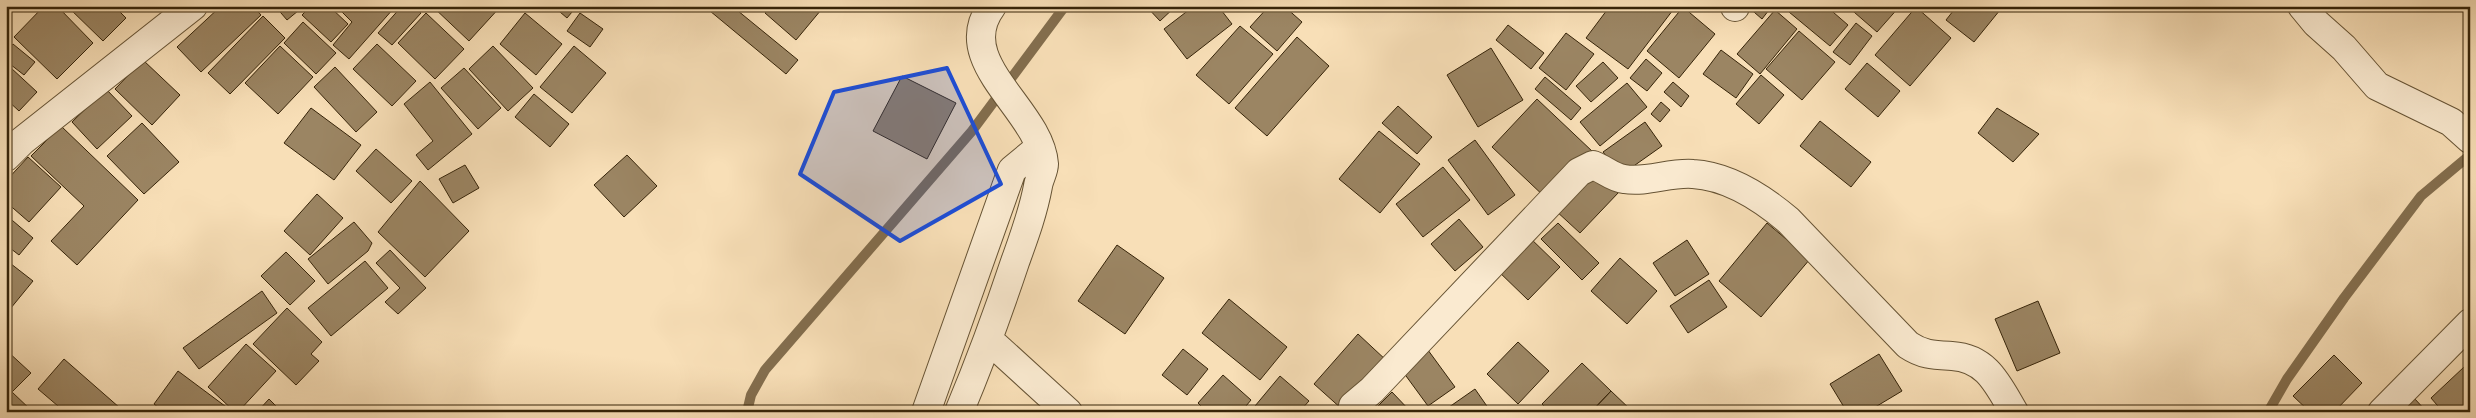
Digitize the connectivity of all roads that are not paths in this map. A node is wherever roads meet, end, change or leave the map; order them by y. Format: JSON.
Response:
{"nodes":[{"id":1,"x":193,"y":6,"type":"edge"},
{"id":2,"x":992,"y":6,"type":"edge"},
{"id":3,"x":2302,"y":6,"type":"edge"},
{"id":4,"x":2460,"y":130,"type":"edge"},
{"id":5,"x":1040,"y":147,"type":"junction"},
{"id":6,"x":6,"y":158,"type":"edge"},
{"id":7,"x":2470,"y":323,"type":"edge"},
{"id":8,"x":990,"y":340,"type":"junction"},
{"id":9,"x":926,"y":412,"type":"edge"},
{"id":10,"x":959,"y":412,"type":"edge"},
{"id":11,"x":1068,"y":412,"type":"edge"},
{"id":12,"x":1352,"y":412,"type":"edge"},
{"id":13,"x":2014,"y":412,"type":"edge"},
{"id":14,"x":2382,"y":412,"type":"edge"}],
"edges":[{"from":1,"to":6,"type":"street"},
{"from":2,"to":5,"type":"street"},
{"from":3,"to":4,"type":"street"},
{"from":5,"to":8,"type":"street"},
{"from":5,"to":9,"type":"street"},
{"from":7,"to":14,"type":"street"},
{"from":8,"to":10,"type":"street"},
{"from":8,"to":11,"type":"street"},
{"from":12,"to":13,"type":"street"}]}
